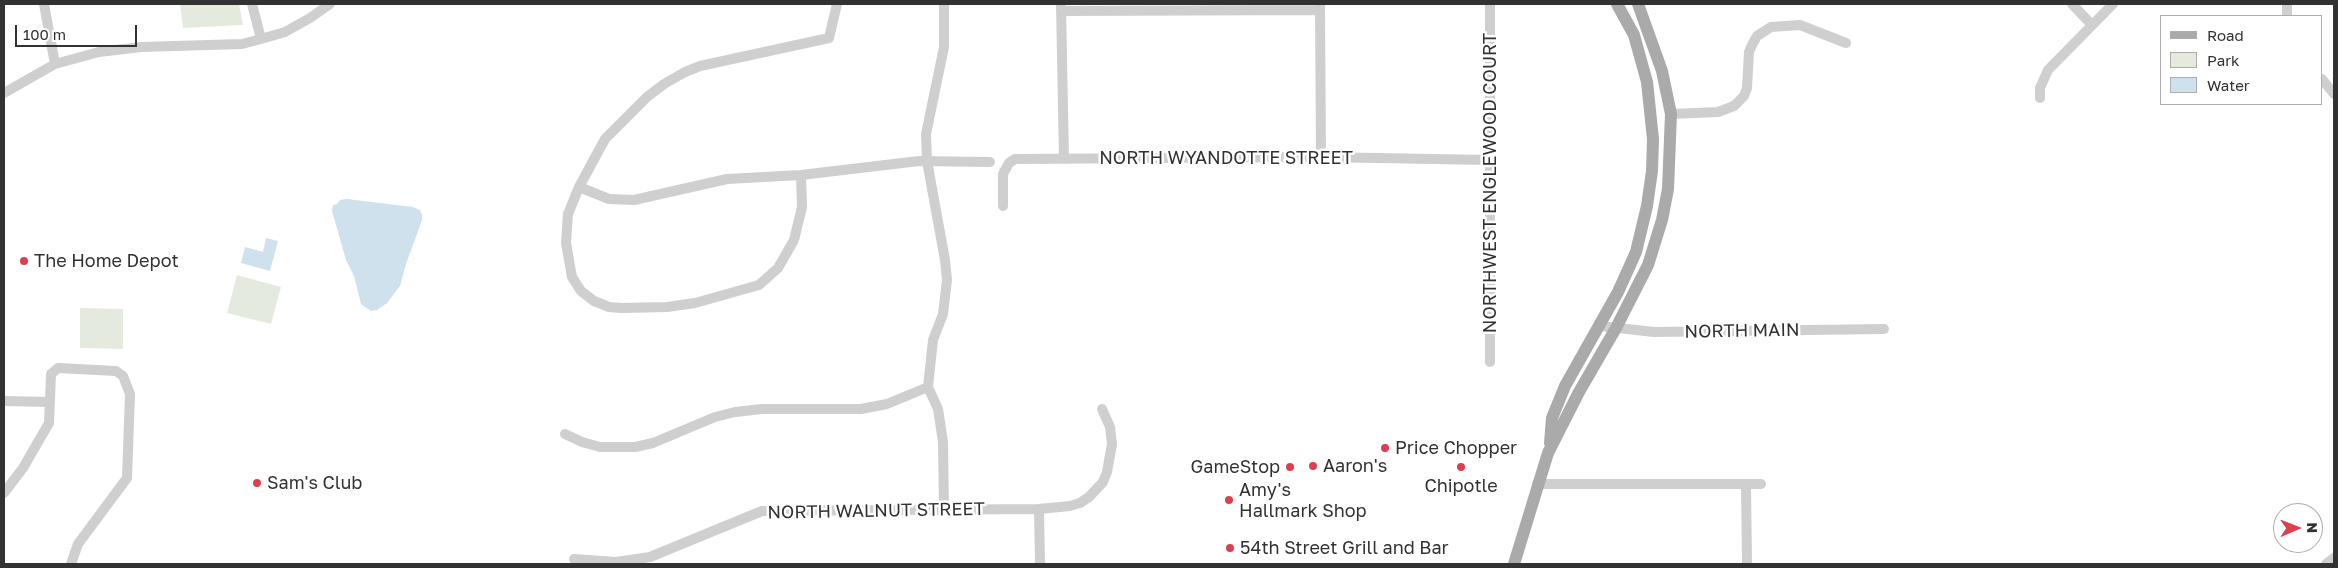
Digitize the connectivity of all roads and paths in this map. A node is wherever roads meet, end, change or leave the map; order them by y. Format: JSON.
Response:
{"nodes":[{"id":1,"x":44,"y":4,"type":"edge"},
{"id":2,"x":252,"y":4,"type":"edge"},
{"id":3,"x":330,"y":4,"type":"edge"},
{"id":4,"x":837,"y":4,"type":"edge"},
{"id":5,"x":944,"y":4,"type":"edge"},
{"id":6,"x":1490,"y":4,"type":"edge"},
{"id":7,"x":1618,"y":4,"type":"edge"},
{"id":8,"x":1638,"y":4,"type":"edge"},
{"id":9,"x":2072,"y":4,"type":"edge"},
{"id":10,"x":2113,"y":4,"type":"edge"},
{"id":11,"x":1061,"y":7,"type":"edge"},
{"id":12,"x":1320,"y":7,"type":"edge"},
{"id":13,"x":2091,"y":24,"type":"junction"},
{"id":14,"x":261,"y":39,"type":"junction"},
{"id":15,"x":1846,"y":43,"type":"dead end"},
{"id":16,"x":55,"y":64,"type":"junction"},
{"id":17,"x":2323,"y":80,"type":"edge"},
{"id":18,"x":4,"y":93,"type":"edge"},
{"id":19,"x":2334,"y":94,"type":"edge"},
{"id":20,"x":2040,"y":98,"type":"dead end"},
{"id":21,"x":1670,"y":114,"type":"junction"},
{"id":22,"x":1321,"y":157,"type":"junction"},
{"id":23,"x":1064,"y":159,"type":"junction"},
{"id":24,"x":1489,"y":160,"type":"junction"},
{"id":25,"x":927,"y":161,"type":"junction"},
{"id":26,"x":990,"y":162,"type":"dead end"},
{"id":27,"x":801,"y":175,"type":"junction"},
{"id":28,"x":579,"y":187,"type":"junction"},
{"id":29,"x":1003,"y":206,"type":"dead end"},
{"id":30,"x":1600,"y":326,"type":"junction"},
{"id":31,"x":1616,"y":328,"type":"junction"},
{"id":32,"x":1884,"y":329,"type":"dead end"},
{"id":33,"x":1490,"y":362,"type":"dead end"},
{"id":34,"x":928,"y":387,"type":"junction"},
{"id":35,"x":4,"y":402,"type":"edge"},
{"id":36,"x":50,"y":402,"type":"junction"},
{"id":37,"x":1102,"y":409,"type":"dead end"},
{"id":38,"x":565,"y":434,"type":"dead end"},
{"id":39,"x":1548,"y":453,"type":"junction"},
{"id":40,"x":1537,"y":484,"type":"junction"},
{"id":41,"x":1746,"y":484,"type":"junction"},
{"id":42,"x":1761,"y":484,"type":"dead end"},
{"id":43,"x":4,"y":493,"type":"edge"},
{"id":44,"x":1039,"y":509,"type":"junction"},
{"id":45,"x":944,"y":510,"type":"junction"},
{"id":46,"x":2334,"y":558,"type":"edge"},
{"id":47,"x":574,"y":559,"type":"dead end"},
{"id":48,"x":71,"y":564,"type":"edge"},
{"id":49,"x":1040,"y":564,"type":"edge"},
{"id":50,"x":1514,"y":564,"type":"edge"},
{"id":51,"x":1747,"y":564,"type":"edge"},
{"id":52,"x":2326,"y":564,"type":"edge"}],
"edges":[{"from":1,"to":16,"type":"street"},
{"from":2,"to":14,"type":"street"},
{"from":3,"to":14,"type":"street"},
{"from":4,"to":28,"type":"street"},
{"from":5,"to":25,"type":"street"},
{"from":6,"to":24,"type":"street","name":"NORTHWEST ENGLEWOOD COURT"},
{"from":7,"to":30,"type":"main road"},
{"from":8,"to":21,"type":"main road"},
{"from":9,"to":13,"type":"street"},
{"from":10,"to":13,"type":"street"},
{"from":11,"to":12,"type":"street"},
{"from":11,"to":23,"type":"street"},
{"from":12,"to":22,"type":"street"},
{"from":13,"to":20,"type":"street"},
{"from":14,"to":16,"type":"street"},
{"from":15,"to":21,"type":"street"},
{"from":16,"to":18,"type":"street"},
{"from":17,"to":19,"type":"street"},
{"from":21,"to":31,"type":"main road"},
{"from":22,"to":23,"type":"street","name":"NORTH WYANDOTTE STREET"},
{"from":22,"to":24,"type":"street","name":"NORTH WYANDOTTE STREET"},
{"from":23,"to":29,"type":"street","name":"NORTH WYANDOTTE STREET"},
{"from":24,"to":33,"type":"street","name":"NORTHWEST ENGLEWOOD COURT"},
{"from":25,"to":26,"type":"street"},
{"from":25,"to":27,"type":"street"},
{"from":25,"to":34,"type":"street"},
{"from":27,"to":28,"type":"street"},
{"from":27,"to":28,"type":"street"},
{"from":30,"to":31,"type":"street","name":"NORTH MAIN"},
{"from":30,"to":39,"type":"main road"},
{"from":31,"to":32,"type":"street","name":"NORTH MAIN"},
{"from":31,"to":39,"type":"main road"},
{"from":34,"to":38,"type":"street"},
{"from":34,"to":45,"type":"street"},
{"from":35,"to":36,"type":"street"},
{"from":36,"to":43,"type":"street"},
{"from":36,"to":48,"type":"street"},
{"from":37,"to":44,"type":"street","name":"NORTH WALNUT STREET"},
{"from":39,"to":40,"type":"main road"},
{"from":40,"to":41,"type":"street"},
{"from":40,"to":50,"type":"main road"},
{"from":41,"to":42,"type":"street"},
{"from":41,"to":51,"type":"street"},
{"from":44,"to":45,"type":"street","name":"NORTH WALNUT STREET"},
{"from":44,"to":49,"type":"street"},
{"from":45,"to":47,"type":"street","name":"NORTH WALNUT STREET"},
{"from":46,"to":52,"type":"street"}]}
